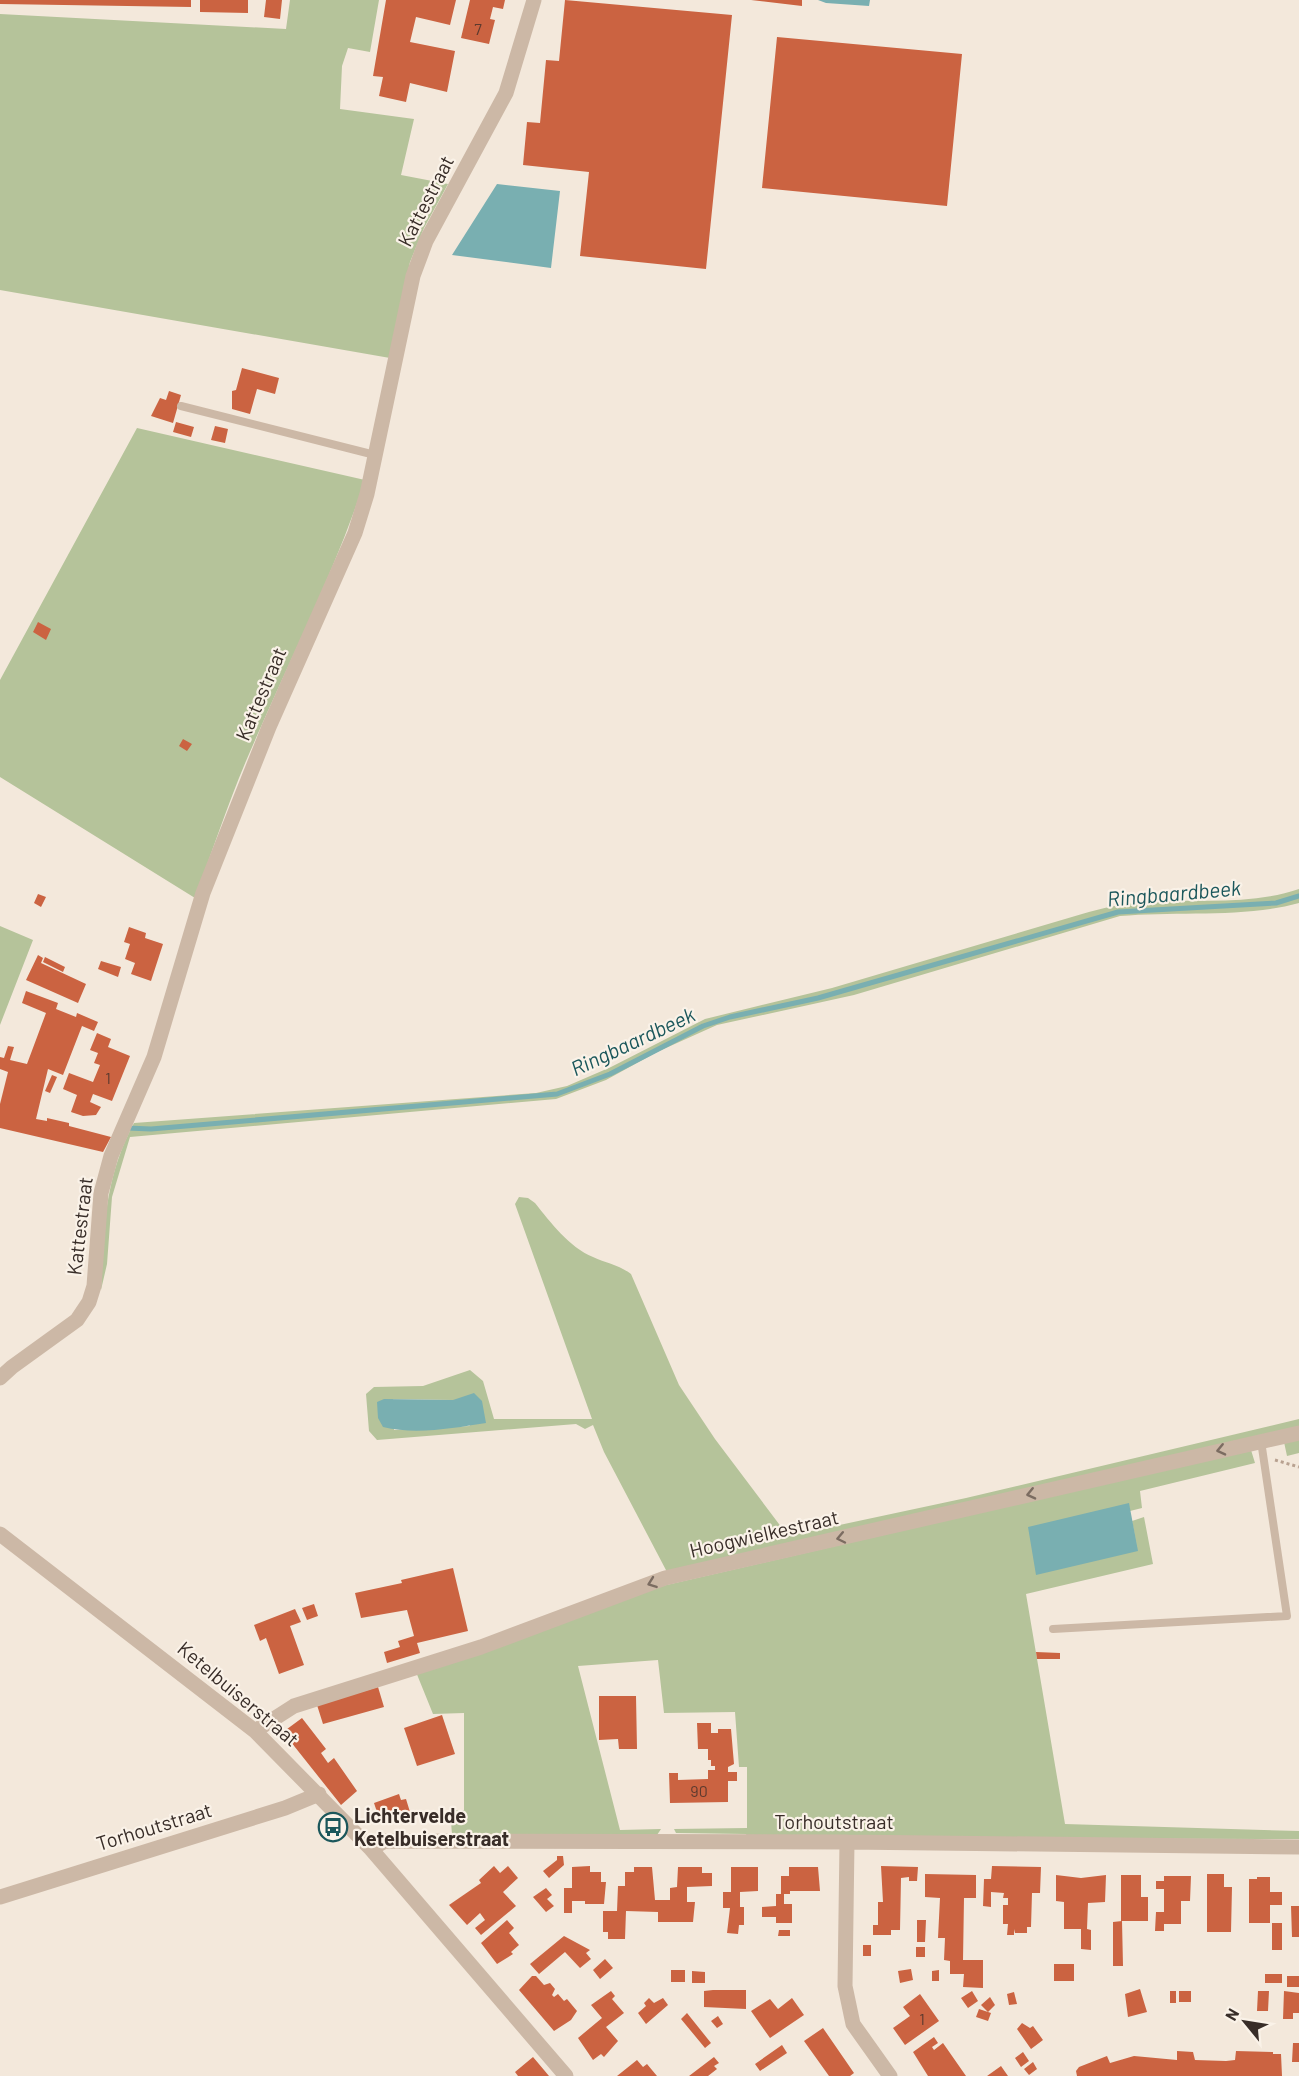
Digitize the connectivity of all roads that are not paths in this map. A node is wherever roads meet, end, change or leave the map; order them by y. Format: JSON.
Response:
{"nodes":[{"id":1,"x":534,"y":0,"type":"edge"},
{"id":2,"x":181,"y":406,"type":"dead end"},
{"id":3,"x":375,"y":455,"type":"junction"},
{"id":4,"x":0,"y":1378,"type":"edge"},
{"id":5,"x":1299,"y":1433,"type":"edge"},
{"id":6,"x":1262,"y":1448,"type":"junction"},
{"id":7,"x":0,"y":1534,"type":"edge"},
{"id":8,"x":1053,"y":1629,"type":"dead end"},
{"id":9,"x":255,"y":1731,"type":"junction"},
{"id":10,"x":319,"y":1794,"type":"junction"},
{"id":11,"x":847,"y":1842,"type":"junction"},
{"id":12,"x":1299,"y":1847,"type":"edge"},
{"id":13,"x":370,"y":1849,"type":"junction"},
{"id":14,"x":0,"y":1897,"type":"edge"},
{"id":15,"x":566,"y":2076,"type":"edge"},
{"id":16,"x":890,"y":2076,"type":"edge"}],
"edges":[{"from":1,"to":3,"type":"street","name":"Kattestraat"},
{"from":2,"to":3,"type":"lane"},
{"from":3,"to":4,"type":"street","name":"Kattestraat"},
{"from":5,"to":6,"type":"street","name":"Hoogwielkestraat"},
{"from":6,"to":8,"type":"lane"},
{"from":6,"to":9,"type":"street","name":"Hoogwielkestraat","one_way":true},
{"from":7,"to":9,"type":"street","name":"Ketelbuiserstraat"},
{"from":9,"to":10,"type":"street","name":"Ketelbuiserstraat"},
{"from":10,"to":13,"type":"street","name":"Ketelbuiserstraat"},
{"from":10,"to":14,"type":"street","name":"Torhoutstraat"},
{"from":11,"to":12,"type":"street","name":"Torhoutstraat"},
{"from":11,"to":13,"type":"street","name":"Torhoutstraat"},
{"from":11,"to":16,"type":"street"},
{"from":13,"to":15,"type":"street","name":"Ketelbuiserstraat"}]}
